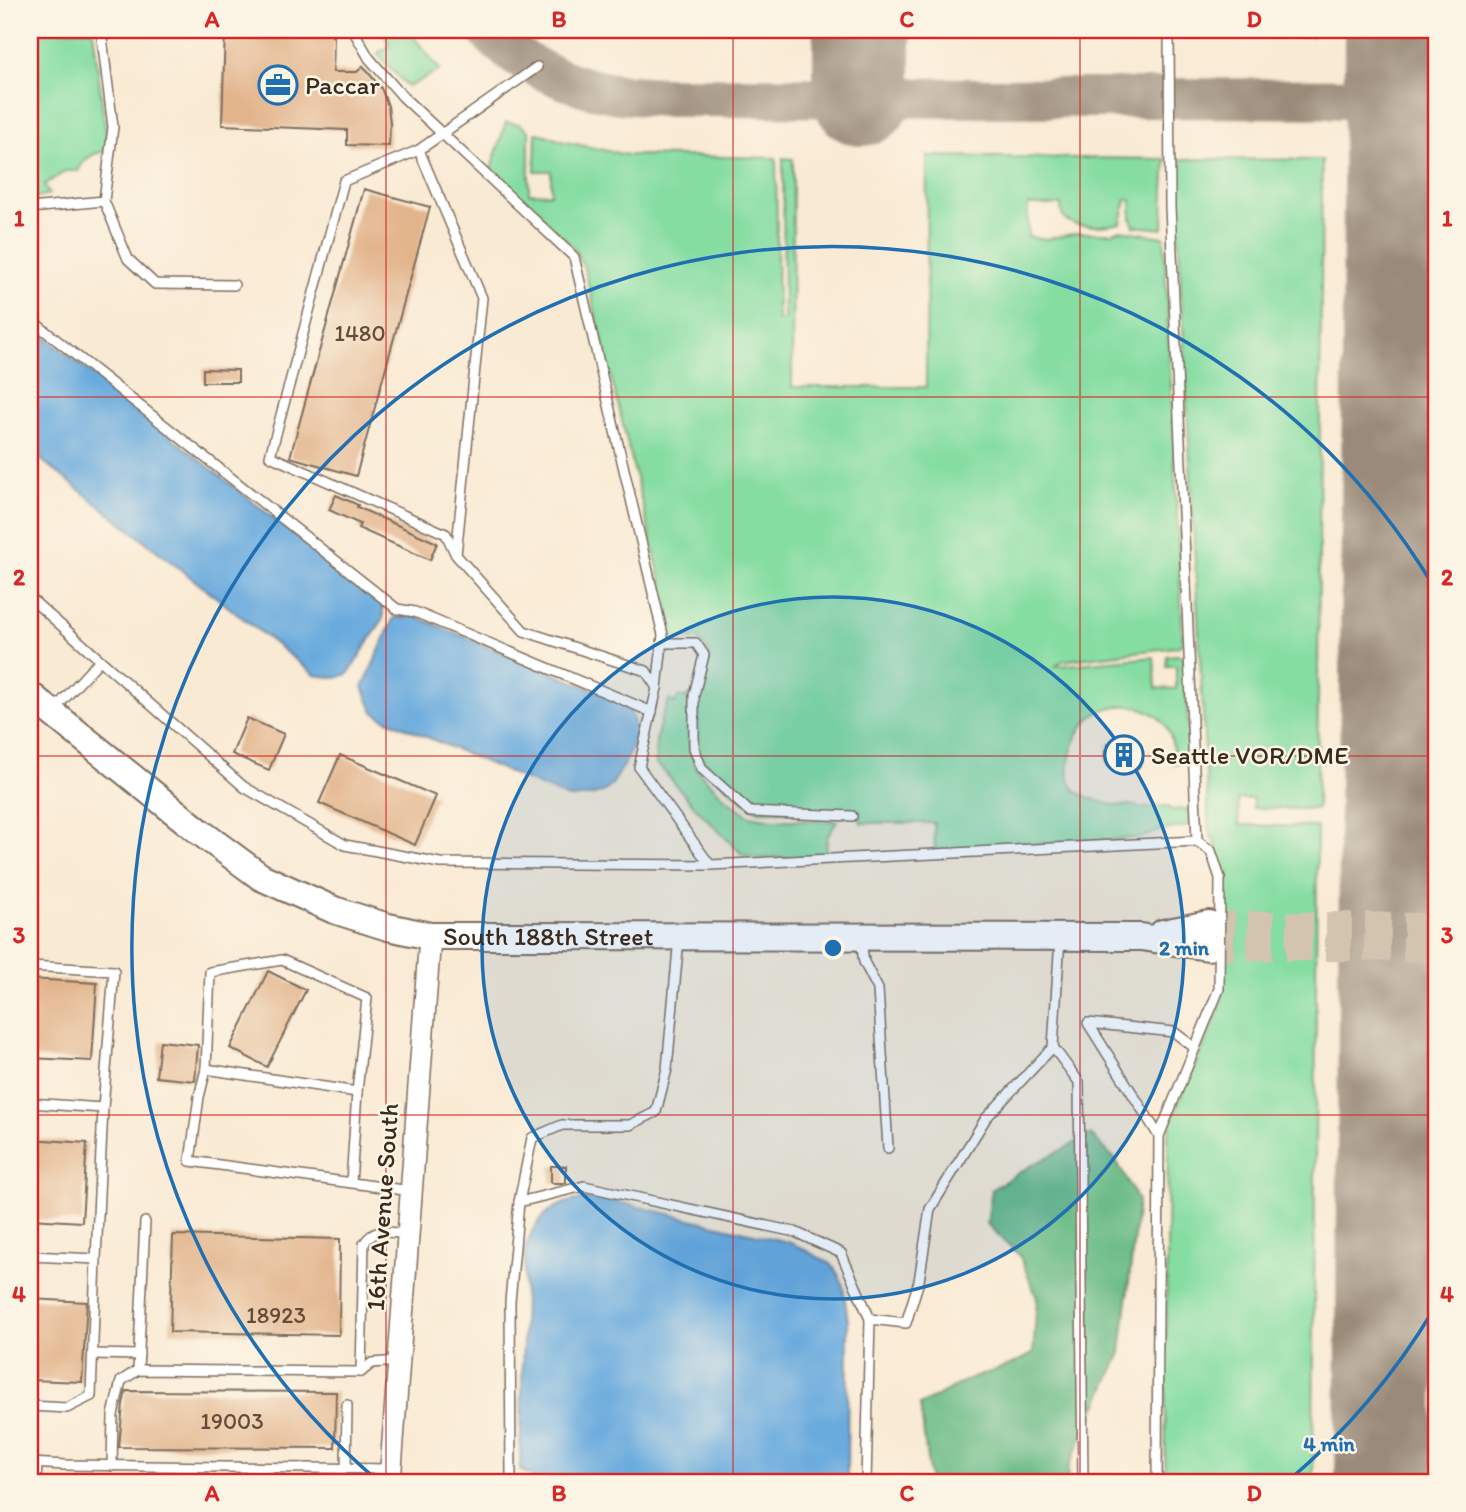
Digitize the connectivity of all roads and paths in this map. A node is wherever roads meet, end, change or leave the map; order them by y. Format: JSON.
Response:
{"nodes":[{"id":1,"x":102,"y":30,"type":"edge"},
{"id":2,"x":353,"y":30,"type":"edge"},
{"id":3,"x":1168,"y":30,"type":"edge"},
{"id":4,"x":537,"y":67,"type":"dead end"},
{"id":5,"x":442,"y":134,"type":"junction"},
{"id":6,"x":419,"y":150,"type":"junction"},
{"id":7,"x":104,"y":201,"type":"junction"},
{"id":8,"x":30,"y":208,"type":"edge"},
{"id":9,"x":234,"y":285,"type":"dead end"},
{"id":10,"x":30,"y":319,"type":"edge"},
{"id":11,"x":456,"y":555,"type":"junction"},
{"id":12,"x":30,"y":598,"type":"edge"},
{"id":13,"x":662,"y":643,"type":"junction"},
{"id":14,"x":100,"y":660,"type":"junction"},
{"id":15,"x":657,"y":688,"type":"junction"},
{"id":16,"x":30,"y":695,"type":"edge"},
{"id":17,"x":52,"y":712,"type":"junction"},
{"id":18,"x":652,"y":712,"type":"junction"},
{"id":19,"x":852,"y":816,"type":"dead end"},
{"id":20,"x":1197,"y":841,"type":"junction"},
{"id":21,"x":710,"y":865,"type":"junction"},
{"id":22,"x":430,"y":936,"type":"junction"},
{"id":23,"x":679,"y":936,"type":"junction"},
{"id":24,"x":861,"y":936,"type":"junction"},
{"id":25,"x":1208,"y":936,"type":"tunnel mouth"},
{"id":26,"x":1060,"y":937,"type":"junction"},
{"id":27,"x":30,"y":966,"type":"edge"},
{"id":28,"x":1053,"y":1047,"type":"junction"},
{"id":29,"x":1195,"y":1048,"type":"junction"},
{"id":30,"x":206,"y":1069,"type":"junction"},
{"id":31,"x":358,"y":1092,"type":"junction"},
{"id":32,"x":30,"y":1103,"type":"edge"},
{"id":33,"x":103,"y":1108,"type":"junction"},
{"id":34,"x":1159,"y":1136,"type":"junction"},
{"id":35,"x":888,"y":1148,"type":"dead end"},
{"id":36,"x":351,"y":1183,"type":"junction"},
{"id":37,"x":411,"y":1191,"type":"junction"},
{"id":38,"x":519,"y":1202,"type":"junction"},
{"id":39,"x":145,"y":1222,"type":"dead end"},
{"id":40,"x":408,"y":1234,"type":"junction"},
{"id":41,"x":30,"y":1256,"type":"edge"},
{"id":42,"x":96,"y":1259,"type":"junction"},
{"id":43,"x":870,"y":1319,"type":"junction"},
{"id":44,"x":93,"y":1354,"type":"junction"},
{"id":45,"x":139,"y":1355,"type":"junction"},
{"id":46,"x":399,"y":1361,"type":"junction"},
{"id":47,"x":138,"y":1370,"type":"junction"},
{"id":48,"x":361,"y":1372,"type":"junction"},
{"id":49,"x":347,"y":1405,"type":"dead end"},
{"id":50,"x":30,"y":1406,"type":"edge"},
{"id":51,"x":33,"y":1463,"type":"edge"},
{"id":52,"x":112,"y":1466,"type":"junction"},
{"id":53,"x":346,"y":1469,"type":"junction"},
{"id":54,"x":390,"y":1476,"type":"edge"},
{"id":55,"x":36,"y":1482,"type":"edge"},
{"id":56,"x":511,"y":1482,"type":"edge"},
{"id":57,"x":866,"y":1482,"type":"edge"},
{"id":58,"x":1083,"y":1482,"type":"edge"},
{"id":59,"x":1157,"y":1482,"type":"edge"}],
"edges":[{"from":1,"to":7,"type":"lane"},
{"from":2,"to":5,"type":"lane"},
{"from":3,"to":20,"type":"lane"},
{"from":4,"to":5,"type":"lane"},
{"from":5,"to":6,"type":"lane"},
{"from":5,"to":13,"type":"lane"},
{"from":6,"to":11,"type":"lane"},
{"from":6,"to":11,"type":"lane"},
{"from":7,"to":8,"type":"lane"},
{"from":7,"to":9,"type":"lane"},
{"from":10,"to":18,"type":"lane"},
{"from":11,"to":15,"type":"lane"},
{"from":12,"to":14,"type":"lane"},
{"from":13,"to":15,"type":"lane"},
{"from":13,"to":19,"type":"lane"},
{"from":14,"to":17,"type":"lane"},
{"from":14,"to":21,"type":"lane"},
{"from":15,"to":18,"type":"lane"},
{"from":16,"to":17,"type":"main road","name":"South 188th Street"},
{"from":17,"to":22,"type":"main road","name":"South 188th Street"},
{"from":18,"to":21,"type":"lane"},
{"from":20,"to":21,"type":"lane"},
{"from":20,"to":29,"type":"lane"},
{"from":22,"to":23,"type":"main road","name":"South 188th Street"},
{"from":22,"to":37,"type":"street","name":"16th Avenue South"},
{"from":23,"to":24,"type":"main road","name":"South 188th Street"},
{"from":23,"to":38,"type":"lane"},
{"from":24,"to":26,"type":"main road","name":"South 188th Street"},
{"from":24,"to":35,"type":"lane"},
{"from":25,"to":26,"type":"main road","name":"South 188th Street"},
{"from":26,"to":28,"type":"lane"},
{"from":27,"to":33,"type":"lane"},
{"from":28,"to":43,"type":"lane"},
{"from":28,"to":58,"type":"lane"},
{"from":29,"to":34,"type":"lane"},
{"from":29,"to":34,"type":"lane"},
{"from":30,"to":31,"type":"lane"},
{"from":30,"to":31,"type":"lane"},
{"from":30,"to":36,"type":"lane"},
{"from":31,"to":36,"type":"lane"},
{"from":32,"to":33,"type":"lane"},
{"from":33,"to":42,"type":"lane"},
{"from":34,"to":59,"type":"lane"},
{"from":36,"to":37,"type":"lane"},
{"from":37,"to":40,"type":"street","name":"16th Avenue South"},
{"from":38,"to":43,"type":"lane"},
{"from":38,"to":56,"type":"lane"},
{"from":39,"to":45,"type":"lane"},
{"from":40,"to":46,"type":"street","name":"16th Avenue South"},
{"from":40,"to":48,"type":"lane"},
{"from":41,"to":42,"type":"lane"},
{"from":42,"to":44,"type":"lane"},
{"from":43,"to":57,"type":"lane"},
{"from":44,"to":45,"type":"lane"},
{"from":44,"to":50,"type":"lane"},
{"from":45,"to":47,"type":"lane"},
{"from":46,"to":48,"type":"lane"},
{"from":46,"to":54,"type":"street","name":"16th Avenue South"},
{"from":47,"to":48,"type":"lane"},
{"from":47,"to":52,"type":"lane"},
{"from":49,"to":53,"type":"lane"},
{"from":51,"to":52,"type":"lane"},
{"from":51,"to":55,"type":"lane"},
{"from":52,"to":53,"type":"lane"},
{"from":53,"to":54,"type":"lane"}]}
